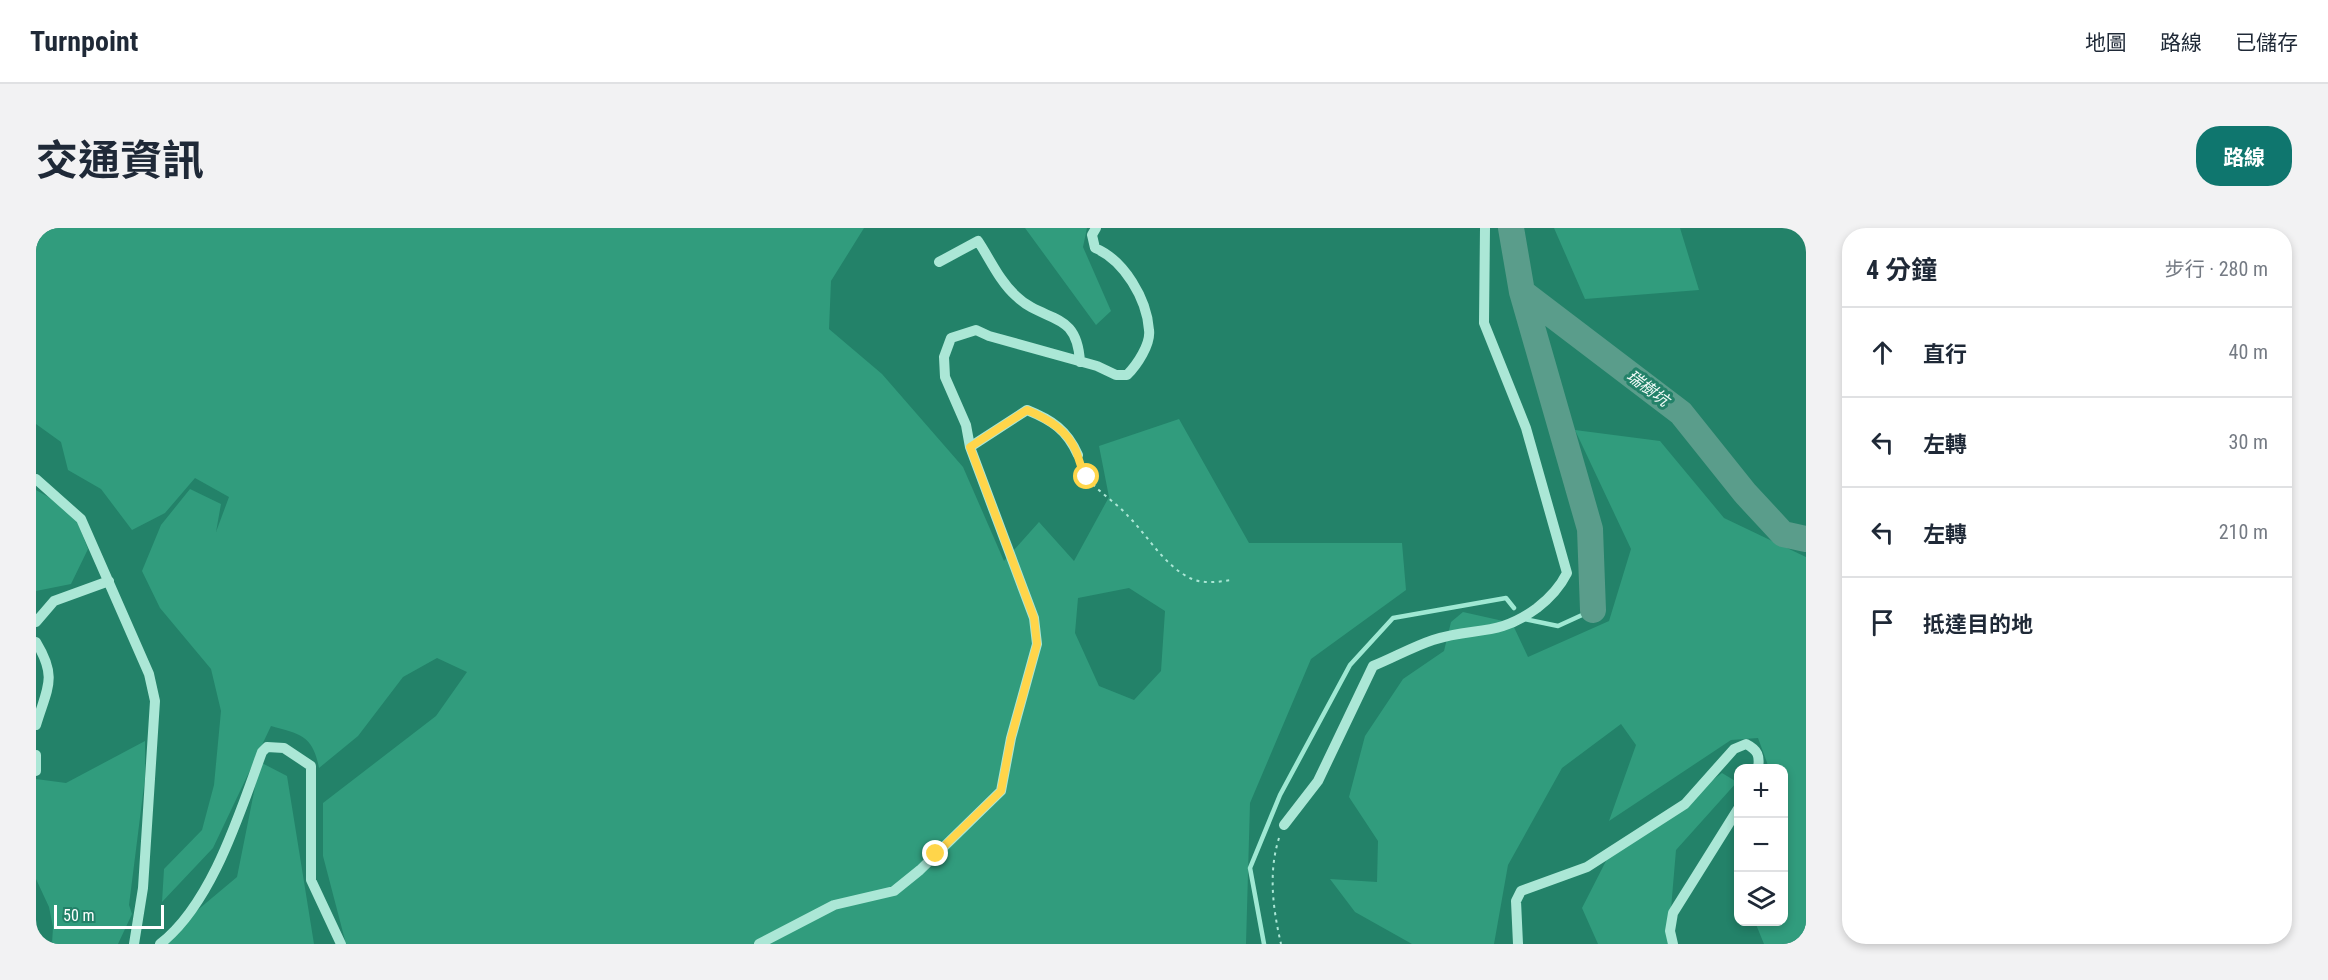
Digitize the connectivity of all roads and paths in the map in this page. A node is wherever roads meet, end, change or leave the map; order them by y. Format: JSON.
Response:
{"nodes":[{"id":1,"x":1096,"y":228,"type":"edge"},
{"id":2,"x":1485,"y":228,"type":"edge"},
{"id":3,"x":939,"y":262,"type":"dead end"},
{"id":4,"x":1080,"y":362,"type":"junction"},
{"id":5,"x":970,"y":447,"type":"junction"},
{"id":6,"x":1078,"y":455,"type":"joint"},
{"id":7,"x":36,"y":479,"type":"edge"},
{"id":8,"x":1232,"y":580,"type":"dead end"},
{"id":9,"x":108,"y":581,"type":"junction"},
{"id":10,"x":36,"y":622,"type":"edge"},
{"id":11,"x":36,"y":642,"type":"edge"},
{"id":12,"x":36,"y":725,"type":"edge"},
{"id":13,"x":36,"y":755,"type":"edge"},
{"id":14,"x":1759,"y":764,"type":"edge"},
{"id":15,"x":36,"y":771,"type":"edge"},
{"id":16,"x":1734,"y":815,"type":"edge"},
{"id":17,"x":1284,"y":825,"type":"joint"},
{"id":18,"x":134,"y":944,"type":"edge"},
{"id":19,"x":160,"y":944,"type":"edge"},
{"id":20,"x":341,"y":944,"type":"edge"},
{"id":21,"x":759,"y":944,"type":"edge"},
{"id":22,"x":1281,"y":944,"type":"edge"},
{"id":23,"x":1518,"y":944,"type":"edge"},
{"id":24,"x":1673,"y":944,"type":"edge"}],
"edges":[{"from":1,"to":4,"type":"street"},
{"from":2,"to":17,"type":"street"},
{"from":3,"to":4,"type":"street"},
{"from":4,"to":5,"type":"street"},
{"from":5,"to":6,"type":"street"},
{"from":5,"to":21,"type":"street"},
{"from":6,"to":8,"type":"path"},
{"from":7,"to":9,"type":"street"},
{"from":9,"to":10,"type":"street"},
{"from":9,"to":18,"type":"street"},
{"from":11,"to":12,"type":"street"},
{"from":13,"to":15,"type":"street"},
{"from":14,"to":23,"type":"street"},
{"from":16,"to":24,"type":"street"},
{"from":17,"to":22,"type":"path"},
{"from":19,"to":20,"type":"street"}]}
